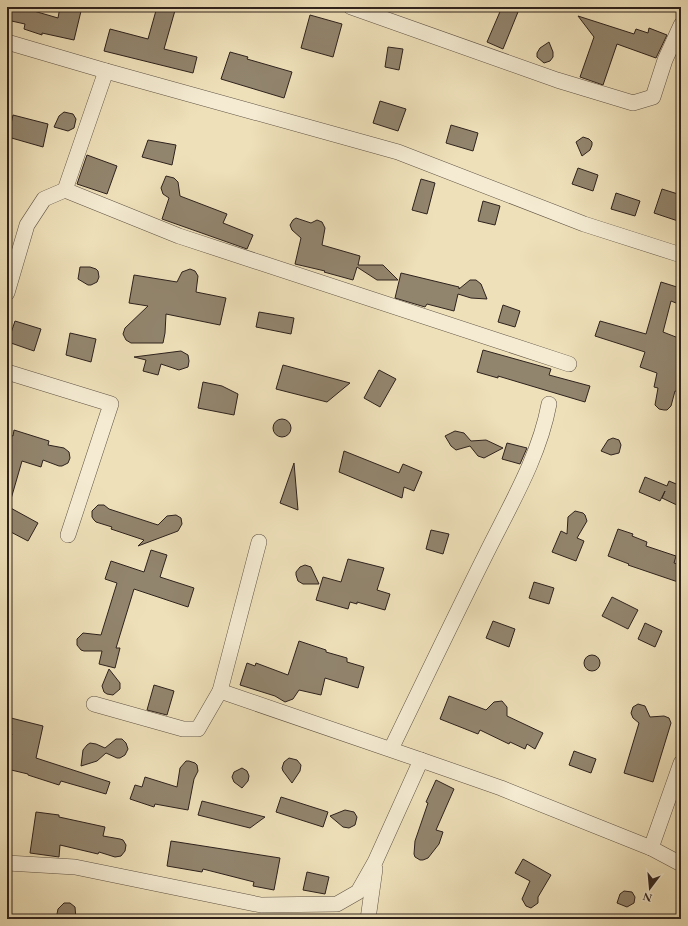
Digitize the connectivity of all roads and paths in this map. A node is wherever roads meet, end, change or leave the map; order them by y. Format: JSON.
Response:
{"nodes":[{"id":1,"x":351,"y":7,"type":"edge"},
{"id":2,"x":681,"y":26,"type":"edge"},
{"id":3,"x":7,"y":42,"type":"edge"},
{"id":4,"x":106,"y":71,"type":"junction"},
{"id":5,"x":65,"y":190,"type":"junction"},
{"id":6,"x":681,"y":255,"type":"edge"},
{"id":7,"x":7,"y":293,"type":"edge"},
{"id":8,"x":569,"y":364,"type":"dead end"},
{"id":9,"x":7,"y":372,"type":"edge"},
{"id":10,"x":549,"y":404,"type":"dead end"},
{"id":11,"x":68,"y":535,"type":"dead end"},
{"id":12,"x":259,"y":542,"type":"dead end"},
{"id":13,"x":220,"y":691,"type":"junction"},
{"id":14,"x":94,"y":704,"type":"dead end"},
{"id":15,"x":391,"y":749,"type":"junction"},
{"id":16,"x":421,"y":760,"type":"junction"},
{"id":17,"x":681,"y":763,"type":"edge"},
{"id":18,"x":651,"y":848,"type":"junction"},
{"id":19,"x":375,"y":862,"type":"junction"},
{"id":20,"x":7,"y":863,"type":"edge"},
{"id":21,"x":681,"y":864,"type":"edge"},
{"id":22,"x":368,"y":919,"type":"edge"}],
"edges":[{"from":1,"to":2,"type":"street"},
{"from":3,"to":4,"type":"street"},
{"from":4,"to":5,"type":"street"},
{"from":4,"to":6,"type":"street"},
{"from":5,"to":7,"type":"street"},
{"from":5,"to":8,"type":"street"},
{"from":9,"to":11,"type":"street"},
{"from":10,"to":15,"type":"street"},
{"from":12,"to":13,"type":"street"},
{"from":13,"to":14,"type":"street"},
{"from":13,"to":15,"type":"street"},
{"from":15,"to":16,"type":"street"},
{"from":16,"to":18,"type":"street"},
{"from":16,"to":19,"type":"street"},
{"from":17,"to":18,"type":"street"},
{"from":18,"to":21,"type":"street"},
{"from":19,"to":20,"type":"street"},
{"from":19,"to":22,"type":"street"}]}
